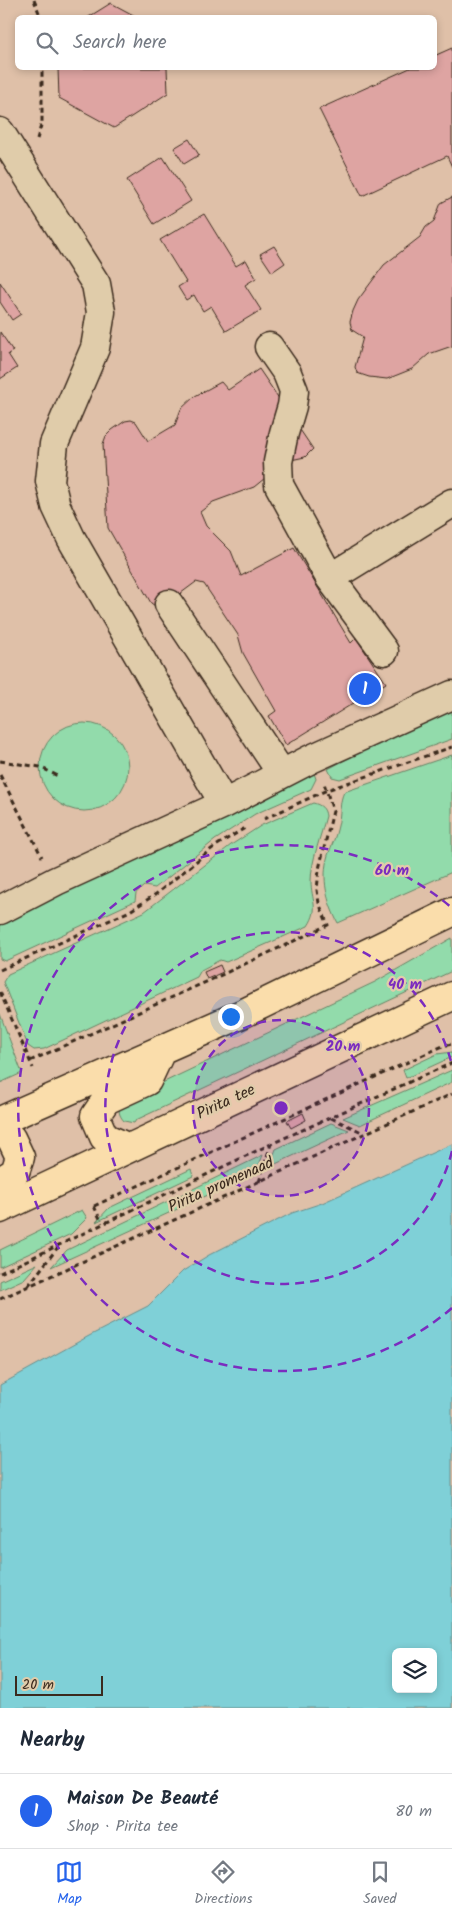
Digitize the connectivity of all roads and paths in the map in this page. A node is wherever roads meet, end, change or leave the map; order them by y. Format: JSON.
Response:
{"nodes":[{"id":1,"x":34,"y":0,"type":"edge"},
{"id":2,"x":39,"y":15,"type":"edge"},
{"id":3,"x":42,"y":70,"type":"edge"},
{"id":4,"x":0,"y":132,"type":"edge"},
{"id":5,"x":18,"y":161,"type":"junction"},
{"id":6,"x":269,"y":347,"type":"dead end"},
{"id":7,"x":452,"y":503,"type":"edge"},
{"id":8,"x":330,"y":578,"type":"junction"},
{"id":9,"x":169,"y":604,"type":"dead end"},
{"id":10,"x":384,"y":651,"type":"dead end"},
{"id":11,"x":452,"y":695,"type":"edge"},
{"id":12,"x":452,"y":747,"type":"edge"},
{"id":13,"x":311,"y":759,"type":"junction"},
{"id":14,"x":0,"y":761,"type":"edge"},
{"id":15,"x":282,"y":774,"type":"junction"},
{"id":16,"x":0,"y":775,"type":"edge"},
{"id":17,"x":58,"y":776,"type":"dead end"},
{"id":18,"x":327,"y":790,"type":"junction"},
{"id":19,"x":224,"y":804,"type":"junction"},
{"id":20,"x":263,"y":819,"type":"dead end"},
{"id":21,"x":247,"y":827,"type":"dead end"},
{"id":22,"x":56,"y":881,"type":"junction"},
{"id":23,"x":0,"y":910,"type":"edge"},
{"id":24,"x":452,"y":912,"type":"edge"},
{"id":25,"x":0,"y":970,"type":"edge"},
{"id":26,"x":0,"y":992,"type":"edge"},
{"id":27,"x":452,"y":996,"type":"edge"},
{"id":28,"x":452,"y":1044,"type":"edge"},
{"id":29,"x":162,"y":1049,"type":"junction"},
{"id":30,"x":30,"y":1060,"type":"junction"},
{"id":31,"x":452,"y":1063,"type":"edge"},
{"id":32,"x":33,"y":1068,"type":"dead end"},
{"id":33,"x":452,"y":1094,"type":"edge"},
{"id":34,"x":330,"y":1118,"type":"junction"},
{"id":35,"x":0,"y":1121,"type":"edge"},
{"id":36,"x":0,"y":1130,"type":"edge"},
{"id":37,"x":365,"y":1133,"type":"junction"},
{"id":38,"x":271,"y":1144,"type":"junction"},
{"id":39,"x":129,"y":1148,"type":"junction"},
{"id":40,"x":0,"y":1181,"type":"edge"},
{"id":41,"x":258,"y":1182,"type":"junction"},
{"id":42,"x":0,"y":1209,"type":"edge"},
{"id":43,"x":102,"y":1223,"type":"junction"},
{"id":44,"x":58,"y":1246,"type":"junction"},
{"id":45,"x":0,"y":1273,"type":"edge"},
{"id":46,"x":28,"y":1287,"type":"junction"},
{"id":47,"x":0,"y":1300,"type":"edge"}],
"edges":[{"from":1,"to":2,"type":"path"},
{"from":3,"to":5,"type":"path"},
{"from":4,"to":5,"type":"street"},
{"from":5,"to":19,"type":"street"},
{"from":6,"to":8,"type":"street"},
{"from":7,"to":8,"type":"street"},
{"from":8,"to":10,"type":"street"},
{"from":9,"to":15,"type":"street"},
{"from":11,"to":13,"type":"street"},
{"from":12,"to":18,"type":"path"},
{"from":13,"to":15,"type":"street"},
{"from":13,"to":18,"type":"path"},
{"from":14,"to":17,"type":"path"},
{"from":15,"to":19,"type":"street"},
{"from":16,"to":22,"type":"path"},
{"from":18,"to":20,"type":"path"},
{"from":18,"to":30,"type":"path"},
{"from":19,"to":22,"type":"street"},
{"from":21,"to":25,"type":"path"},
{"from":22,"to":23,"type":"street"},
{"from":24,"to":29,"type":"main road"},
{"from":26,"to":30,"type":"path"},
{"from":27,"to":39,"type":"main road","name":"Pirita tee"},
{"from":28,"to":43,"type":"path"},
{"from":29,"to":35,"type":"main road"},
{"from":29,"to":39,"type":"main road"},
{"from":30,"to":32,"type":"path"},
{"from":31,"to":34,"type":"path"},
{"from":33,"to":37,"type":"path","name":"Pirita promenaad"},
{"from":34,"to":37,"type":"path"},
{"from":34,"to":38,"type":"path"},
{"from":36,"to":40,"type":"main road"},
{"from":37,"to":41,"type":"path","name":"Pirita promenaad"},
{"from":38,"to":41,"type":"path"},
{"from":38,"to":43,"type":"path"},
{"from":39,"to":42,"type":"main road","name":"Pirita tee"},
{"from":41,"to":46,"type":"path","name":"Pirita promenaad"},
{"from":43,"to":44,"type":"path"},
{"from":44,"to":45,"type":"path"},
{"from":44,"to":46,"type":"path"},
{"from":46,"to":47,"type":"path","name":"Pirita promenaad"}]}
